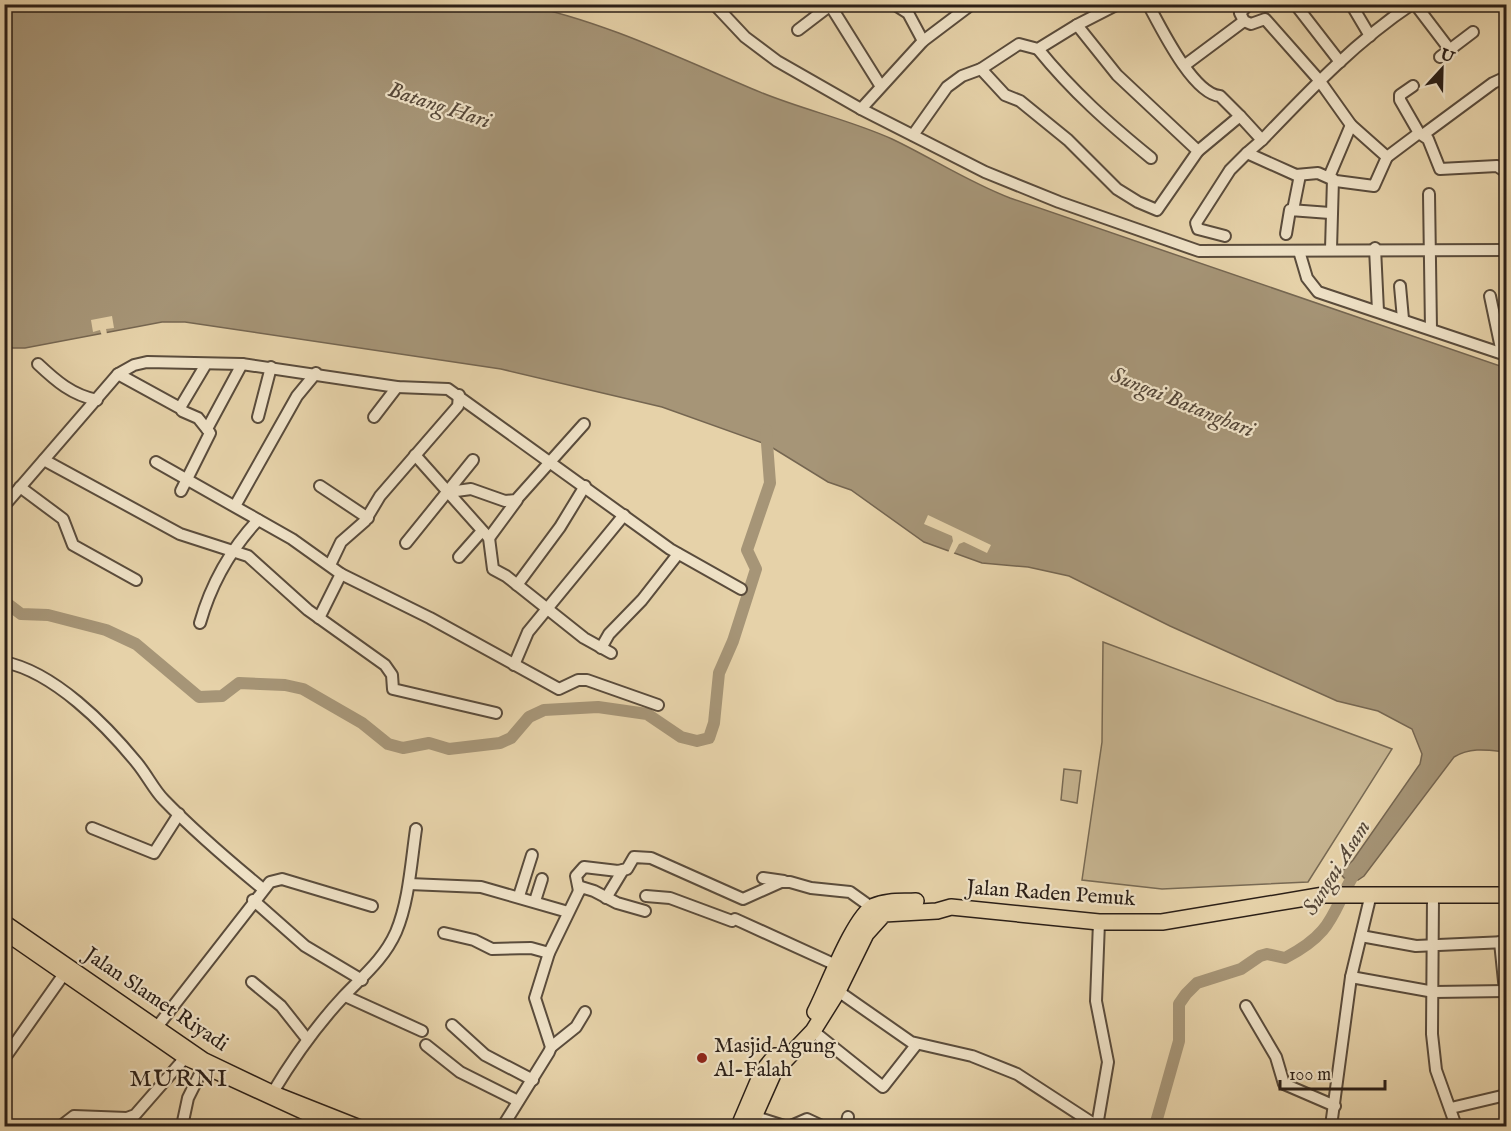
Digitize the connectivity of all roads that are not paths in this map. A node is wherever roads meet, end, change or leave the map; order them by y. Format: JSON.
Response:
{"nodes":[{"id":1,"x":714,"y":4,"type":"edge"},
{"id":2,"x":894,"y":4,"type":"edge"},
{"id":3,"x":972,"y":4,"type":"edge"},
{"id":4,"x":1118,"y":4,"type":"edge"},
{"id":5,"x":1149,"y":4,"type":"edge"},
{"id":6,"x":1249,"y":4,"type":"edge"},
{"id":7,"x":1295,"y":4,"type":"edge"},
{"id":8,"x":1351,"y":4,"type":"edge"},
{"id":9,"x":1414,"y":4,"type":"edge"},
{"id":10,"x":831,"y":5,"type":"edge"},
{"id":11,"x":1244,"y":21,"type":"junction"},
{"id":12,"x":1077,"y":25,"type":"junction"},
{"id":13,"x":798,"y":30,"type":"dead end"},
{"id":14,"x":1473,"y":32,"type":"dead end"},
{"id":15,"x":1370,"y":36,"type":"junction"},
{"id":16,"x":923,"y":41,"type":"junction"},
{"id":17,"x":1038,"y":49,"type":"junction"},
{"id":18,"x":1450,"y":50,"type":"junction"},
{"id":19,"x":1440,"y":57,"type":"dead end"},
{"id":20,"x":1340,"y":62,"type":"junction"},
{"id":21,"x":1185,"y":66,"type":"junction"},
{"id":22,"x":981,"y":69,"type":"junction"},
{"id":23,"x":1506,"y":77,"type":"edge"},
{"id":24,"x":1319,"y":80,"type":"junction"},
{"id":25,"x":880,"y":85,"type":"junction"},
{"id":26,"x":1413,"y":86,"type":"dead end"},
{"id":27,"x":861,"y":109,"type":"junction"},
{"id":28,"x":1240,"y":116,"type":"junction"},
{"id":29,"x":1351,"y":125,"type":"junction"},
{"id":30,"x":1421,"y":134,"type":"junction"},
{"id":31,"x":913,"y":135,"type":"junction"},
{"id":32,"x":1262,"y":140,"type":"junction"},
{"id":33,"x":1198,"y":151,"type":"junction"},
{"id":34,"x":1247,"y":153,"type":"junction"},
{"id":35,"x":1387,"y":157,"type":"junction"},
{"id":36,"x":1151,"y":158,"type":"dead end"},
{"id":37,"x":1506,"y":172,"type":"edge"},
{"id":38,"x":1300,"y":175,"type":"junction"},
{"id":39,"x":1331,"y":178,"type":"junction"},
{"id":40,"x":1429,"y":194,"type":"dead end"},
{"id":41,"x":1293,"y":210,"type":"junction"},
{"id":42,"x":1330,"y":213,"type":"junction"},
{"id":43,"x":1286,"y":234,"type":"dead end"},
{"id":44,"x":1225,"y":236,"type":"dead end"},
{"id":45,"x":1375,"y":248,"type":"junction"},
{"id":46,"x":1331,"y":249,"type":"junction"},
{"id":47,"x":1431,"y":249,"type":"junction"},
{"id":48,"x":1506,"y":250,"type":"edge"},
{"id":49,"x":1299,"y":251,"type":"junction"},
{"id":50,"x":1400,"y":286,"type":"dead end"},
{"id":51,"x":1490,"y":296,"type":"dead end"},
{"id":52,"x":1378,"y":311,"type":"junction"},
{"id":53,"x":1403,"y":319,"type":"junction"},
{"id":54,"x":1431,"y":329,"type":"junction"},
{"id":55,"x":1504,"y":354,"type":"edge"},
{"id":56,"x":38,"y":364,"type":"dead end"},
{"id":57,"x":207,"y":364,"type":"junction"},
{"id":58,"x":242,"y":364,"type":"junction"},
{"id":59,"x":271,"y":367,"type":"junction"},
{"id":60,"x":316,"y":373,"type":"junction"},
{"id":61,"x":118,"y":374,"type":"junction"},
{"id":62,"x":397,"y":387,"type":"junction"},
{"id":63,"x":459,"y":394,"type":"junction"},
{"id":64,"x":97,"y":400,"type":"junction"},
{"id":65,"x":180,"y":408,"type":"junction"},
{"id":66,"x":258,"y":417,"type":"dead end"},
{"id":67,"x":374,"y":417,"type":"dead end"},
{"id":68,"x":584,"y":424,"type":"dead end"},
{"id":69,"x":207,"y":429,"type":"junction"},
{"id":70,"x":415,"y":455,"type":"junction"},
{"id":71,"x":44,"y":460,"type":"junction"},
{"id":72,"x":473,"y":460,"type":"dead end"},
{"id":73,"x":156,"y":462,"type":"dead end"},
{"id":74,"x":551,"y":462,"type":"junction"},
{"id":75,"x":188,"y":478,"type":"junction"},
{"id":76,"x":320,"y":486,"type":"dead end"},
{"id":77,"x":585,"y":486,"type":"junction"},
{"id":78,"x":12,"y":491,"type":"edge"},
{"id":79,"x":181,"y":491,"type":"dead end"},
{"id":80,"x":448,"y":491,"type":"junction"},
{"id":81,"x":519,"y":498,"type":"junction"},
{"id":82,"x":4,"y":506,"type":"edge"},
{"id":83,"x":235,"y":506,"type":"junction"},
{"id":84,"x":624,"y":514,"type":"junction"},
{"id":85,"x":368,"y":518,"type":"junction"},
{"id":86,"x":258,"y":520,"type":"junction"},
{"id":87,"x":485,"y":535,"type":"junction"},
{"id":88,"x":406,"y":543,"type":"dead end"},
{"id":89,"x":234,"y":550,"type":"junction"},
{"id":90,"x":678,"y":554,"type":"junction"},
{"id":91,"x":459,"y":557,"type":"dead end"},
{"id":92,"x":330,"y":565,"type":"junction"},
{"id":93,"x":341,"y":574,"type":"junction"},
{"id":94,"x":136,"y":580,"type":"dead end"},
{"id":95,"x":517,"y":585,"type":"junction"},
{"id":96,"x":741,"y":589,"type":"dead end"},
{"id":97,"x":547,"y":608,"type":"junction"},
{"id":98,"x":319,"y":618,"type":"junction"},
{"id":99,"x":200,"y":623,"type":"dead end"},
{"id":100,"x":4,"y":662,"type":"edge"},
{"id":101,"x":514,"y":665,"type":"junction"},
{"id":102,"x":657,"y":705,"type":"dead end"},
{"id":103,"x":496,"y":713,"type":"dead end"},
{"id":104,"x":179,"y":814,"type":"junction"},
{"id":105,"x":92,"y":828,"type":"dead end"},
{"id":106,"x":416,"y":829,"type":"dead end"},
{"id":107,"x":532,"y":855,"type":"dead end"},
{"id":108,"x":623,"y":870,"type":"junction"},
{"id":109,"x":763,"y":878,"type":"dead end"},
{"id":110,"x":542,"y":879,"type":"dead end"},
{"id":111,"x":785,"y":881,"type":"junction"},
{"id":112,"x":409,"y":884,"type":"junction"},
{"id":113,"x":263,"y":889,"type":"junction"},
{"id":114,"x":579,"y":891,"type":"junction"},
{"id":115,"x":1369,"y":894,"type":"junction"},
{"id":116,"x":1506,"y":895,"type":"edge"},
{"id":117,"x":519,"y":896,"type":"junction"},
{"id":118,"x":646,"y":896,"type":"dead end"},
{"id":119,"x":606,"y":897,"type":"junction"},
{"id":120,"x":1433,"y":897,"type":"junction"},
{"id":121,"x":743,"y":899,"type":"junction"},
{"id":122,"x":253,"y":900,"type":"junction"},
{"id":123,"x":535,"y":902,"type":"junction"},
{"id":124,"x":372,"y":906,"type":"dead end"},
{"id":125,"x":645,"y":911,"type":"dead end"},
{"id":126,"x":877,"y":911,"type":"junction"},
{"id":127,"x":568,"y":912,"type":"junction"},
{"id":128,"x":735,"y":919,"type":"junction"},
{"id":129,"x":4,"y":921,"type":"edge"},
{"id":130,"x":1099,"y":922,"type":"junction"},
{"id":131,"x":4,"y":933,"type":"edge"},
{"id":132,"x":444,"y":933,"type":"dead end"},
{"id":133,"x":1361,"y":936,"type":"junction"},
{"id":134,"x":1503,"y":942,"type":"edge"},
{"id":135,"x":1433,"y":946,"type":"junction"},
{"id":136,"x":549,"y":953,"type":"junction"},
{"id":137,"x":836,"y":965,"type":"junction"},
{"id":138,"x":64,"y":974,"type":"junction"},
{"id":139,"x":1351,"y":977,"type":"junction"},
{"id":140,"x":362,"y":980,"type":"junction"},
{"id":141,"x":252,"y":982,"type":"dead end"},
{"id":142,"x":838,"y":991,"type":"junction"},
{"id":143,"x":1506,"y":991,"type":"edge"},
{"id":144,"x":1434,"y":992,"type":"junction"},
{"id":145,"x":345,"y":996,"type":"junction"},
{"id":146,"x":1246,"y":1006,"type":"dead end"},
{"id":147,"x":585,"y":1012,"type":"dead end"},
{"id":148,"x":452,"y":1025,"type":"dead end"},
{"id":149,"x":156,"y":1027,"type":"junction"},
{"id":150,"x":422,"y":1031,"type":"dead end"},
{"id":151,"x":813,"y":1031,"type":"junction"},
{"id":152,"x":307,"y":1039,"type":"junction"},
{"id":153,"x":916,"y":1045,"type":"junction"},
{"id":154,"x":426,"y":1046,"type":"dead end"},
{"id":155,"x":551,"y":1047,"type":"junction"},
{"id":156,"x":188,"y":1055,"type":"junction"},
{"id":157,"x":4,"y":1059,"type":"edge"},
{"id":158,"x":203,"y":1068,"type":"junction"},
{"id":159,"x":532,"y":1080,"type":"junction"},
{"id":160,"x":273,"y":1092,"type":"junction"},
{"id":161,"x":1506,"y":1095,"type":"edge"},
{"id":162,"x":518,"y":1101,"type":"junction"},
{"id":163,"x":1335,"y":1106,"type":"junction"},
{"id":164,"x":1450,"y":1108,"type":"junction"},
{"id":165,"x":305,"y":1110,"type":"junction"},
{"id":166,"x":747,"y":1121,"type":"edge"},
{"id":167,"x":61,"y":1126,"type":"edge"},
{"id":168,"x":182,"y":1126,"type":"edge"},
{"id":169,"x":332,"y":1126,"type":"edge"},
{"id":170,"x":359,"y":1126,"type":"edge"},
{"id":171,"x":503,"y":1126,"type":"edge"},
{"id":172,"x":822,"y":1126,"type":"edge"},
{"id":173,"x":1097,"y":1126,"type":"edge"},
{"id":174,"x":1331,"y":1126,"type":"edge"},
{"id":175,"x":1456,"y":1126,"type":"edge"}],
"edges":[{"from":1,"to":27,"type":"street"},
{"from":2,"to":16,"type":"street"},
{"from":3,"to":16,"type":"street"},
{"from":4,"to":12,"type":"street"},
{"from":5,"to":21,"type":"street"},
{"from":6,"to":11,"type":"street"},
{"from":7,"to":20,"type":"street"},
{"from":8,"to":15,"type":"street"},
{"from":9,"to":15,"type":"street"},
{"from":9,"to":18,"type":"street"},
{"from":10,"to":13,"type":"street"},
{"from":10,"to":25,"type":"street"},
{"from":11,"to":21,"type":"street"},
{"from":11,"to":24,"type":"street"},
{"from":12,"to":17,"type":"street"},
{"from":12,"to":33,"type":"street"},
{"from":14,"to":18,"type":"street"},
{"from":15,"to":20,"type":"street"},
{"from":16,"to":25,"type":"street"},
{"from":17,"to":22,"type":"street"},
{"from":17,"to":36,"type":"street"},
{"from":18,"to":19,"type":"street"},
{"from":20,"to":24,"type":"street"},
{"from":21,"to":28,"type":"street"},
{"from":22,"to":31,"type":"street"},
{"from":22,"to":33,"type":"street"},
{"from":23,"to":30,"type":"street"},
{"from":24,"to":29,"type":"street"},
{"from":24,"to":32,"type":"street"},
{"from":25,"to":27,"type":"street"},
{"from":26,"to":30,"type":"street"},
{"from":27,"to":31,"type":"street"},
{"from":28,"to":32,"type":"street"},
{"from":28,"to":33,"type":"street"},
{"from":29,"to":35,"type":"street"},
{"from":29,"to":39,"type":"street"},
{"from":30,"to":35,"type":"street"},
{"from":30,"to":37,"type":"street"},
{"from":31,"to":49,"type":"street"},
{"from":32,"to":34,"type":"street"},
{"from":34,"to":38,"type":"street"},
{"from":34,"to":44,"type":"street"},
{"from":35,"to":39,"type":"street"},
{"from":38,"to":39,"type":"street"},
{"from":38,"to":41,"type":"street"},
{"from":39,"to":42,"type":"street"},
{"from":40,"to":47,"type":"street"},
{"from":41,"to":42,"type":"street"},
{"from":41,"to":43,"type":"street"},
{"from":42,"to":46,"type":"street"},
{"from":45,"to":46,"type":"street"},
{"from":45,"to":47,"type":"street"},
{"from":45,"to":52,"type":"street"},
{"from":46,"to":49,"type":"street"},
{"from":47,"to":48,"type":"street"},
{"from":47,"to":54,"type":"street"},
{"from":49,"to":52,"type":"street"},
{"from":50,"to":53,"type":"street"},
{"from":51,"to":55,"type":"street"},
{"from":52,"to":53,"type":"street"},
{"from":53,"to":54,"type":"street"},
{"from":54,"to":55,"type":"street"},
{"from":56,"to":64,"type":"street"},
{"from":57,"to":58,"type":"street"},
{"from":57,"to":61,"type":"street"},
{"from":57,"to":65,"type":"street"},
{"from":58,"to":59,"type":"street"},
{"from":58,"to":69,"type":"street"},
{"from":59,"to":60,"type":"street"},
{"from":59,"to":66,"type":"street"},
{"from":60,"to":62,"type":"street"},
{"from":60,"to":83,"type":"street"},
{"from":61,"to":64,"type":"street"},
{"from":61,"to":65,"type":"street"},
{"from":62,"to":63,"type":"street"},
{"from":62,"to":67,"type":"street"},
{"from":63,"to":70,"type":"street"},
{"from":63,"to":74,"type":"street"},
{"from":64,"to":71,"type":"street"},
{"from":65,"to":69,"type":"street"},
{"from":68,"to":74,"type":"street"},
{"from":69,"to":75,"type":"street"},
{"from":70,"to":80,"type":"street"},
{"from":70,"to":85,"type":"street"},
{"from":71,"to":78,"type":"street"},
{"from":71,"to":89,"type":"street"},
{"from":72,"to":80,"type":"street"},
{"from":73,"to":75,"type":"street"},
{"from":74,"to":77,"type":"street"},
{"from":74,"to":81,"type":"street"},
{"from":75,"to":79,"type":"street"},
{"from":75,"to":83,"type":"street"},
{"from":76,"to":85,"type":"street"},
{"from":77,"to":84,"type":"street"},
{"from":77,"to":95,"type":"street"},
{"from":78,"to":82,"type":"street"},
{"from":78,"to":94,"type":"street"},
{"from":80,"to":81,"type":"street"},
{"from":80,"to":87,"type":"street"},
{"from":80,"to":88,"type":"street"},
{"from":81,"to":87,"type":"street"},
{"from":83,"to":86,"type":"street"},
{"from":84,"to":90,"type":"street"},
{"from":84,"to":97,"type":"street"},
{"from":85,"to":92,"type":"street"},
{"from":86,"to":89,"type":"street"},
{"from":86,"to":92,"type":"street"},
{"from":87,"to":91,"type":"street"},
{"from":87,"to":95,"type":"street"},
{"from":89,"to":98,"type":"street"},
{"from":89,"to":99,"type":"street"},
{"from":90,"to":96,"type":"street"},
{"from":90,"to":97,"type":"street"},
{"from":92,"to":93,"type":"street"},
{"from":93,"to":98,"type":"street"},
{"from":93,"to":101,"type":"street"},
{"from":95,"to":97,"type":"street"},
{"from":97,"to":101,"type":"street"},
{"from":98,"to":103,"type":"street"},
{"from":100,"to":104,"type":"street"},
{"from":101,"to":102,"type":"street"},
{"from":104,"to":105,"type":"street"},
{"from":104,"to":113,"type":"street"},
{"from":106,"to":112,"type":"street"},
{"from":107,"to":117,"type":"street"},
{"from":108,"to":114,"type":"street"},
{"from":108,"to":119,"type":"street"},
{"from":108,"to":121,"type":"street"},
{"from":109,"to":111,"type":"street"},
{"from":110,"to":123,"type":"street"},
{"from":111,"to":121,"type":"street"},
{"from":111,"to":126,"type":"street"},
{"from":112,"to":117,"type":"street"},
{"from":112,"to":140,"type":"street"},
{"from":113,"to":122,"type":"street"},
{"from":113,"to":124,"type":"street"},
{"from":114,"to":119,"type":"street"},
{"from":114,"to":127,"type":"street"},
{"from":115,"to":120,"type":"highway","name":"Jalan Raden Pemuk"},
{"from":115,"to":130,"type":"highway","name":"Jalan Raden Pemuk"},
{"from":115,"to":133,"type":"street"},
{"from":116,"to":120,"type":"highway","name":"Jalan Raden Pemuk"},
{"from":117,"to":123,"type":"street"},
{"from":118,"to":128,"type":"street"},
{"from":119,"to":125,"type":"street"},
{"from":120,"to":135,"type":"street"},
{"from":121,"to":128,"type":"street"},
{"from":122,"to":140,"type":"street"},
{"from":122,"to":149,"type":"street"},
{"from":123,"to":127,"type":"street"},
{"from":126,"to":130,"type":"highway","name":"Jalan Raden Pemuk"},
{"from":126,"to":137,"type":"highway"},
{"from":126,"to":142,"type":"highway"},
{"from":127,"to":136,"type":"street"},
{"from":128,"to":137,"type":"street"},
{"from":129,"to":149,"type":"main road","name":"Jalan Slamet Riyadi"},
{"from":130,"to":173,"type":"street"},
{"from":131,"to":138,"type":"main road","name":"Jalan Slamet Riyadi"},
{"from":132,"to":136,"type":"street"},
{"from":133,"to":135,"type":"street"},
{"from":133,"to":139,"type":"street"},
{"from":134,"to":135,"type":"street"},
{"from":134,"to":143,"type":"street"},
{"from":135,"to":144,"type":"street"},
{"from":136,"to":155,"type":"street"},
{"from":137,"to":166,"type":"highway"},
{"from":138,"to":156,"type":"main road","name":"Jalan Slamet Riyadi"},
{"from":138,"to":157,"type":"street"},
{"from":139,"to":144,"type":"street"},
{"from":139,"to":163,"type":"street"},
{"from":140,"to":145,"type":"street"},
{"from":141,"to":152,"type":"street"},
{"from":142,"to":151,"type":"highway"},
{"from":142,"to":153,"type":"street"},
{"from":143,"to":144,"type":"street"},
{"from":144,"to":164,"type":"street"},
{"from":145,"to":150,"type":"street"},
{"from":145,"to":152,"type":"street"},
{"from":146,"to":163,"type":"street"},
{"from":147,"to":155,"type":"street"},
{"from":148,"to":159,"type":"street"},
{"from":149,"to":156,"type":"main road","name":"Jalan Slamet Riyadi"},
{"from":151,"to":153,"type":"street"},
{"from":151,"to":166,"type":"highway"},
{"from":152,"to":160,"type":"street"},
{"from":153,"to":173,"type":"street"},
{"from":154,"to":162,"type":"street"},
{"from":155,"to":159,"type":"street"},
{"from":156,"to":158,"type":"main road","name":"Jalan Slamet Riyadi"},
{"from":156,"to":160,"type":"main road","name":"Jalan Slamet Riyadi"},
{"from":156,"to":167,"type":"street"},
{"from":158,"to":165,"type":"main road","name":"Jalan Slamet Riyadi"},
{"from":158,"to":168,"type":"street"},
{"from":159,"to":162,"type":"street"},
{"from":160,"to":165,"type":"main road","name":"Jalan Slamet Riyadi"},
{"from":161,"to":164,"type":"street"},
{"from":162,"to":171,"type":"street"},
{"from":163,"to":174,"type":"street"},
{"from":164,"to":175,"type":"street"},
{"from":165,"to":169,"type":"main road","name":"Jalan Slamet Riyadi"},
{"from":165,"to":170,"type":"main road","name":"Jalan Slamet Riyadi"},
{"from":166,"to":172,"type":"street"}]}
